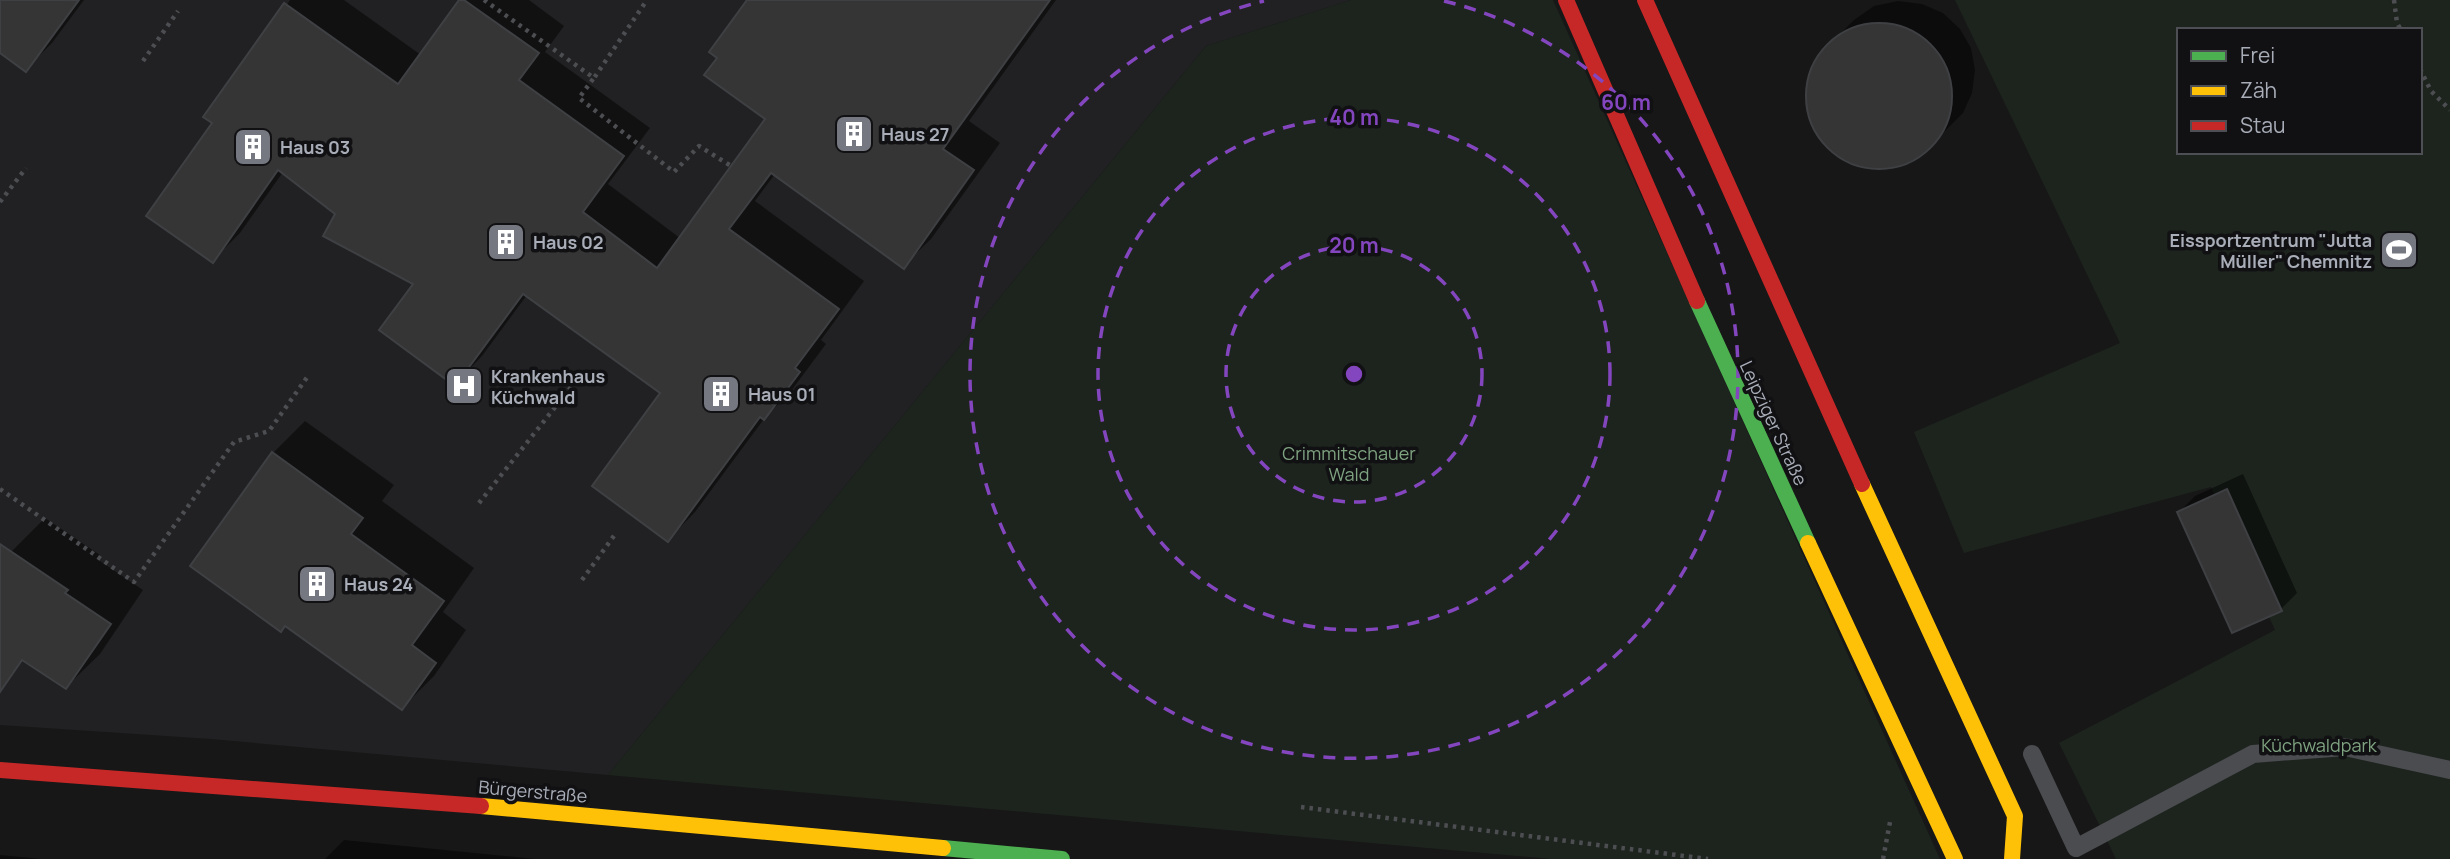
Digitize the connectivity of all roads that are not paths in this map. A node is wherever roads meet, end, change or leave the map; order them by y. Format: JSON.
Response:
{"nodes":[{"id":1,"x":1566,"y":0,"type":"edge"},
{"id":2,"x":1645,"y":0,"type":"edge"},
{"id":3,"x":2032,"y":754,"type":"dead end"},
{"id":4,"x":2450,"y":770,"type":"edge"},
{"id":5,"x":0,"y":771,"type":"edge"},
{"id":6,"x":1062,"y":859,"type":"edge"},
{"id":7,"x":1955,"y":859,"type":"edge"},
{"id":8,"x":2012,"y":859,"type":"edge"}],
"edges":[{"from":1,"to":7,"type":"main road","name":"Leipziger Straße"},
{"from":2,"to":8,"type":"main road"},
{"from":3,"to":4,"type":"lane"},
{"from":5,"to":6,"type":"main road","name":"Bürgerstraße"}]}
